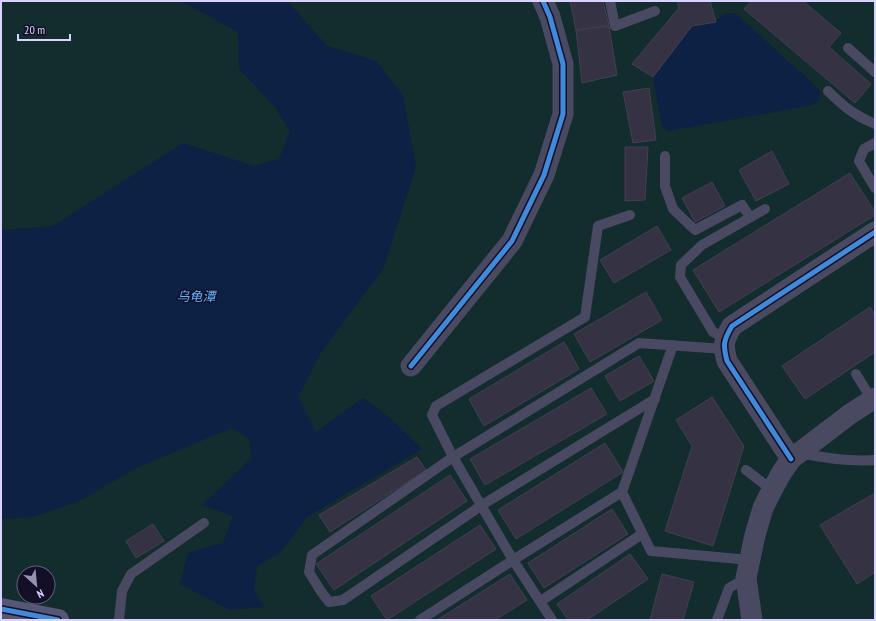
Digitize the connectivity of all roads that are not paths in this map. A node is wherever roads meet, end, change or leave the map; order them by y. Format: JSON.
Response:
{"nodes":[{"id":1,"x":543,"y":1,"type":"edge"},
{"id":2,"x":610,"y":1,"type":"edge"},
{"id":3,"x":655,"y":11,"type":"dead end"},
{"id":4,"x":848,"y":48,"type":"dead end"},
{"id":5,"x":875,"y":72,"type":"edge"},
{"id":6,"x":828,"y":91,"type":"dead end"},
{"id":7,"x":875,"y":124,"type":"edge"},
{"id":8,"x":875,"y":143,"type":"edge"},
{"id":9,"x":665,"y":156,"type":"dead end"},
{"id":10,"x":875,"y":188,"type":"edge"},
{"id":11,"x":764,"y":209,"type":"dead end"},
{"id":12,"x":630,"y":215,"type":"dead end"},
{"id":13,"x":750,"y":217,"type":"junction"},
{"id":14,"x":875,"y":232,"type":"edge"},
{"id":15,"x":724,"y":343,"type":"junction"},
{"id":16,"x":673,"y":345,"type":"junction"},
{"id":17,"x":411,"y":366,"type":"dead end"},
{"id":18,"x":856,"y":374,"type":"dead end"},
{"id":19,"x":655,"y":399,"type":"junction"},
{"id":20,"x":874,"y":399,"type":"edge"},
{"id":21,"x":796,"y":456,"type":"junction"},
{"id":22,"x":454,"y":457,"type":"junction"},
{"id":23,"x":875,"y":460,"type":"edge"},
{"id":24,"x":746,"y":470,"type":"dead end"},
{"id":25,"x":772,"y":490,"type":"junction"},
{"id":26,"x":622,"y":492,"type":"junction"},
{"id":27,"x":482,"y":505,"type":"junction"},
{"id":28,"x":204,"y":523,"type":"dead end"},
{"id":29,"x":642,"y":534,"type":"junction"},
{"id":30,"x":514,"y":560,"type":"junction"},
{"id":31,"x":748,"y":569,"type":"junction"},
{"id":32,"x":540,"y":601,"type":"junction"},
{"id":33,"x":1,"y":609,"type":"edge"},
{"id":34,"x":58,"y":620,"type":"edge"},
{"id":35,"x":119,"y":620,"type":"edge"},
{"id":36,"x":420,"y":620,"type":"edge"},
{"id":37,"x":552,"y":620,"type":"edge"},
{"id":38,"x":717,"y":620,"type":"edge"},
{"id":39,"x":752,"y":620,"type":"edge"}],
"edges":[{"from":1,"to":17,"type":"street"},
{"from":2,"to":3,"type":"lane"},
{"from":4,"to":5,"type":"lane"},
{"from":6,"to":7,"type":"lane"},
{"from":8,"to":10,"type":"lane"},
{"from":9,"to":13,"type":"lane"},
{"from":11,"to":13,"type":"lane"},
{"from":12,"to":22,"type":"lane"},
{"from":13,"to":15,"type":"lane"},
{"from":14,"to":15,"type":"street"},
{"from":15,"to":16,"type":"lane"},
{"from":15,"to":21,"type":"street"},
{"from":16,"to":19,"type":"lane"},
{"from":16,"to":22,"type":"lane"},
{"from":18,"to":20,"type":"lane"},
{"from":19,"to":26,"type":"lane"},
{"from":19,"to":27,"type":"lane"},
{"from":20,"to":21,"type":"street"},
{"from":21,"to":23,"type":"lane"},
{"from":21,"to":25,"type":"street"},
{"from":22,"to":27,"type":"lane"},
{"from":22,"to":27,"type":"lane"},
{"from":24,"to":25,"type":"lane"},
{"from":25,"to":31,"type":"street"},
{"from":26,"to":29,"type":"lane"},
{"from":26,"to":30,"type":"lane"},
{"from":27,"to":30,"type":"lane"},
{"from":28,"to":35,"type":"lane"},
{"from":29,"to":31,"type":"lane"},
{"from":29,"to":32,"type":"lane"},
{"from":30,"to":32,"type":"lane"},
{"from":30,"to":36,"type":"lane"},
{"from":31,"to":38,"type":"lane"},
{"from":31,"to":39,"type":"street"},
{"from":32,"to":37,"type":"lane"},
{"from":33,"to":34,"type":"main road"}]}
